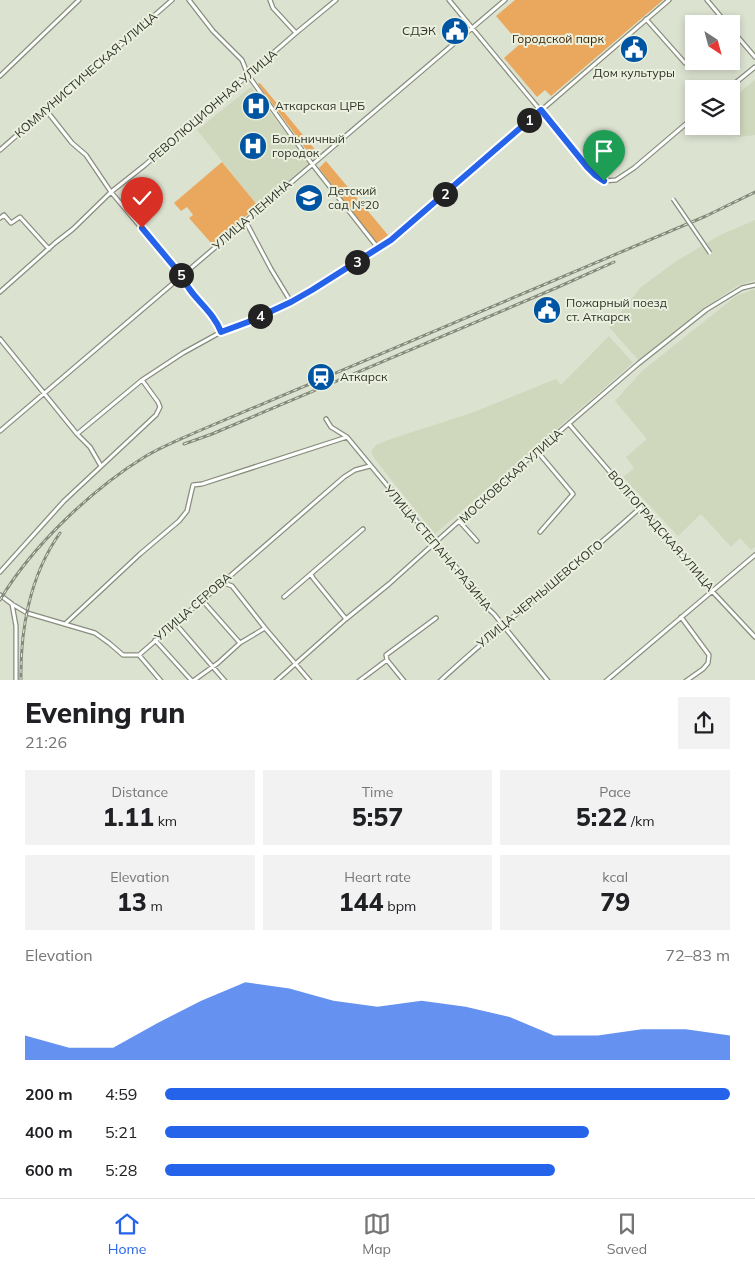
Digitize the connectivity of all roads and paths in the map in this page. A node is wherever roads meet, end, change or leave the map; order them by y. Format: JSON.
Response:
{"nodes":[{"id":1,"x":79,"y":0,"type":"edge"},
{"id":2,"x":172,"y":0,"type":"edge"},
{"id":3,"x":189,"y":0,"type":"edge"},
{"id":4,"x":270,"y":0,"type":"edge"},
{"id":5,"x":336,"y":0,"type":"edge"},
{"id":6,"x":450,"y":0,"type":"edge"},
{"id":7,"x":505,"y":0,"type":"edge"},
{"id":8,"x":669,"y":0,"type":"edge"},
{"id":9,"x":707,"y":0,"type":"edge"},
{"id":10,"x":720,"y":15,"type":"edge"},
{"id":11,"x":646,"y":20,"type":"junction"},
{"id":12,"x":472,"y":27,"type":"junction"},
{"id":13,"x":296,"y":33,"type":"junction"},
{"id":14,"x":740,"y":40,"type":"edge"},
{"id":15,"x":755,"y":58,"type":"edge"},
{"id":16,"x":685,"y":63,"type":"dead end"},
{"id":17,"x":755,"y":67,"type":"edge"},
{"id":18,"x":248,"y":75,"type":"junction"},
{"id":19,"x":0,"y":76,"type":"edge"},
{"id":20,"x":739,"y":80,"type":"edge"},
{"id":21,"x":46,"y":110,"type":"junction"},
{"id":22,"x":541,"y":110,"type":"junction"},
{"id":23,"x":685,"y":125,"type":"edge"},
{"id":24,"x":0,"y":150,"type":"edge"},
{"id":25,"x":312,"y":164,"type":"junction"},
{"id":26,"x":111,"y":192,"type":"junction"},
{"id":27,"x":673,"y":199,"type":"dead end"},
{"id":28,"x":0,"y":218,"type":"edge"},
{"id":29,"x":246,"y":222,"type":"junction"},
{"id":30,"x":378,"y":248,"type":"junction"},
{"id":31,"x":49,"y":249,"type":"junction"},
{"id":32,"x":710,"y":253,"type":"dead end"},
{"id":33,"x":182,"y":276,"type":"junction"},
{"id":34,"x":755,"y":285,"type":"edge"},
{"id":35,"x":0,"y":292,"type":"edge"},
{"id":36,"x":291,"y":302,"type":"junction"},
{"id":37,"x":221,"y":332,"type":"junction"},
{"id":38,"x":0,"y":339,"type":"edge"},
{"id":39,"x":142,"y":380,"type":"junction"},
{"id":40,"x":44,"y":393,"type":"junction"},
{"id":41,"x":326,"y":419,"type":"dead end"},
{"id":42,"x":569,"y":424,"type":"junction"},
{"id":43,"x":0,"y":431,"type":"edge"},
{"id":44,"x":77,"y":434,"type":"junction"},
{"id":45,"x":347,"y":437,"type":"junction"},
{"id":46,"x":537,"y":451,"type":"junction"},
{"id":47,"x":101,"y":466,"type":"junction"},
{"id":48,"x":370,"y":466,"type":"junction"},
{"id":49,"x":640,"y":508,"type":"junction"},
{"id":50,"x":459,"y":521,"type":"junction"},
{"id":51,"x":363,"y":529,"type":"dead end"},
{"id":52,"x":540,"y":532,"type":"dead end"},
{"id":53,"x":477,"y":541,"type":"dead end"},
{"id":54,"x":434,"y":542,"type":"junction"},
{"id":55,"x":755,"y":554,"type":"edge"},
{"id":56,"x":0,"y":572,"type":"edge"},
{"id":57,"x":311,"y":574,"type":"junction"},
{"id":58,"x":222,"y":582,"type":"junction"},
{"id":59,"x":712,"y":591,"type":"junction"},
{"id":60,"x":0,"y":595,"type":"edge"},
{"id":61,"x":284,"y":597,"type":"dead end"},
{"id":62,"x":202,"y":600,"type":"junction"},
{"id":63,"x":12,"y":604,"type":"junction"},
{"id":64,"x":681,"y":617,"type":"junction"},
{"id":65,"x":436,"y":618,"type":"dead end"},
{"id":66,"x":346,"y":619,"type":"junction"},
{"id":67,"x":175,"y":623,"type":"junction"},
{"id":68,"x":65,"y":624,"type":"junction"},
{"id":69,"x":503,"y":627,"type":"junction"},
{"id":70,"x":265,"y":628,"type":"junction"},
{"id":71,"x":755,"y":637,"type":"edge"},
{"id":72,"x":155,"y":640,"type":"junction"},
{"id":73,"x":240,"y":643,"type":"junction"},
{"id":74,"x":139,"y":654,"type":"junction"},
{"id":75,"x":387,"y":660,"type":"junction"},
{"id":76,"x":295,"y":663,"type":"junction"},
{"id":77,"x":212,"y":666,"type":"junction"},
{"id":78,"x":16,"y":680,"type":"edge"},
{"id":79,"x":161,"y":680,"type":"edge"},
{"id":80,"x":193,"y":680,"type":"edge"},
{"id":81,"x":225,"y":680,"type":"edge"},
{"id":82,"x":276,"y":680,"type":"edge"},
{"id":83,"x":310,"y":680,"type":"edge"},
{"id":84,"x":360,"y":680,"type":"edge"},
{"id":85,"x":404,"y":680,"type":"edge"},
{"id":86,"x":440,"y":680,"type":"edge"},
{"id":87,"x":548,"y":680,"type":"edge"},
{"id":88,"x":606,"y":680,"type":"edge"},
{"id":89,"x":686,"y":680,"type":"edge"}],
"edges":[{"from":1,"to":19,"type":"street"},
{"from":2,"to":21,"type":"street","name":"КОММУНИСТИЧЕСКАЯ УЛИЦА"},
{"from":3,"to":18,"type":"street"},
{"from":4,"to":13,"type":"street"},
{"from":5,"to":13,"type":"street","name":"РЕВОЛЮЦИОННАЯ УЛИЦА"},
{"from":6,"to":12,"type":"street"},
{"from":7,"to":12,"type":"street","name":"УЛИЦА ЛЕНИНА"},
{"from":8,"to":11,"type":"street"},
{"from":9,"to":10,"type":"street"},
{"from":11,"to":16,"type":"street"},
{"from":11,"to":22,"type":"street"},
{"from":12,"to":22,"type":"street"},
{"from":12,"to":25,"type":"street","name":"УЛИЦА ЛЕНИНА"},
{"from":13,"to":18,"type":"street","name":"РЕВОЛЮЦИОННАЯ УЛИЦА"},
{"from":14,"to":15,"type":"street"},
{"from":17,"to":20,"type":"street"},
{"from":18,"to":25,"type":"street"},
{"from":18,"to":26,"type":"street","name":"РЕВОЛЮЦИОННАЯ УЛИЦА"},
{"from":21,"to":24,"type":"street","name":"КОММУНИСТИЧЕСКАЯ УЛИЦА"},
{"from":21,"to":26,"type":"street"},
{"from":22,"to":23,"type":"street"},
{"from":22,"to":30,"type":"street"},
{"from":25,"to":29,"type":"street","name":"УЛИЦА ЛЕНИНА"},
{"from":25,"to":30,"type":"street"},
{"from":26,"to":31,"type":"street","name":"РЕВОЛЮЦИОННАЯ УЛИЦА"},
{"from":26,"to":33,"type":"street"},
{"from":27,"to":32,"type":"street","bridge":true},
{"from":28,"to":31,"type":"street"},
{"from":29,"to":33,"type":"street","name":"УЛИЦА ЛЕНИНА"},
{"from":29,"to":36,"type":"street"},
{"from":30,"to":36,"type":"street"},
{"from":31,"to":35,"type":"street","name":"РЕВОЛЮЦИОННАЯ УЛИЦА"},
{"from":33,"to":37,"type":"street"},
{"from":33,"to":40,"type":"street","name":"УЛИЦА ЛЕНИНА"},
{"from":34,"to":42,"type":"street","name":"МОСКОВСКАЯ УЛИЦА"},
{"from":36,"to":37,"type":"street"},
{"from":37,"to":39,"type":"street"},
{"from":38,"to":40,"type":"street"},
{"from":39,"to":44,"type":"street"},
{"from":39,"to":47,"type":"street"},
{"from":40,"to":43,"type":"street","name":"УЛИЦА ЛЕНИНА"},
{"from":40,"to":44,"type":"street"},
{"from":41,"to":45,"type":"street","name":"УЛИЦА СТЕПАНА РАЗИНА"},
{"from":42,"to":46,"type":"street","name":"МОСКОВСКАЯ УЛИЦА"},
{"from":42,"to":49,"type":"street","name":"ВОЛГОГРАДСКАЯ УЛИЦА"},
{"from":44,"to":47,"type":"street"},
{"from":45,"to":48,"type":"street","name":"УЛИЦА СТЕПАНА РАЗИНА"},
{"from":45,"to":68,"type":"street"},
{"from":46,"to":50,"type":"street","name":"МОСКОВСКАЯ УЛИЦА"},
{"from":46,"to":52,"type":"street"},
{"from":47,"to":56,"type":"street"},
{"from":48,"to":54,"type":"street","name":"УЛИЦА СТЕПАНА РАЗИНА"},
{"from":48,"to":58,"type":"street","name":"УЛИЦА СЕРОВА"},
{"from":49,"to":59,"type":"street","name":"ВОЛГОГРАДСКАЯ УЛИЦА"},
{"from":49,"to":69,"type":"street","name":"УЛИЦА ЧЕРНЫШЕВСКОГО"},
{"from":50,"to":53,"type":"street"},
{"from":50,"to":54,"type":"street","name":"МОСКОВСКАЯ УЛИЦА"},
{"from":51,"to":57,"type":"street"},
{"from":54,"to":66,"type":"street","name":"МОСКОВСКАЯ УЛИЦА"},
{"from":54,"to":69,"type":"street","name":"УЛИЦА СТЕПАНА РАЗИНА"},
{"from":55,"to":59,"type":"street"},
{"from":57,"to":61,"type":"street"},
{"from":57,"to":66,"type":"street"},
{"from":58,"to":62,"type":"street","name":"УЛИЦА СЕРОВА"},
{"from":58,"to":70,"type":"street"},
{"from":59,"to":64,"type":"street"},
{"from":59,"to":71,"type":"street","name":"ВОЛГОГРАДСКАЯ УЛИЦА"},
{"from":60,"to":63,"type":"street"},
{"from":62,"to":67,"type":"street","name":"УЛИЦА СЕРОВА"},
{"from":62,"to":73,"type":"street"},
{"from":63,"to":68,"type":"street"},
{"from":63,"to":78,"type":"street"},
{"from":64,"to":88,"type":"street"},
{"from":64,"to":89,"type":"street"},
{"from":65,"to":75,"type":"street"},
{"from":66,"to":76,"type":"street","name":"МОСКОВСКАЯ УЛИЦА"},
{"from":67,"to":72,"type":"street","name":"УЛИЦА СЕРОВА"},
{"from":67,"to":77,"type":"street"},
{"from":68,"to":74,"type":"street"},
{"from":69,"to":86,"type":"street","name":"УЛИЦА ЧЕРНЫШЕВСКОГО"},
{"from":69,"to":87,"type":"street","name":"УЛИЦА СТЕПАНА РАЗИНА"},
{"from":70,"to":73,"type":"street"},
{"from":70,"to":76,"type":"street"},
{"from":72,"to":74,"type":"street","name":"УЛИЦА СЕРОВА"},
{"from":72,"to":80,"type":"street"},
{"from":73,"to":77,"type":"street"},
{"from":74,"to":79,"type":"street"},
{"from":75,"to":84,"type":"street"},
{"from":75,"to":85,"type":"street"},
{"from":76,"to":82,"type":"street","name":"МОСКОВСКАЯ УЛИЦА"},
{"from":76,"to":83,"type":"street"},
{"from":77,"to":80,"type":"street"},
{"from":77,"to":81,"type":"street"}]}
